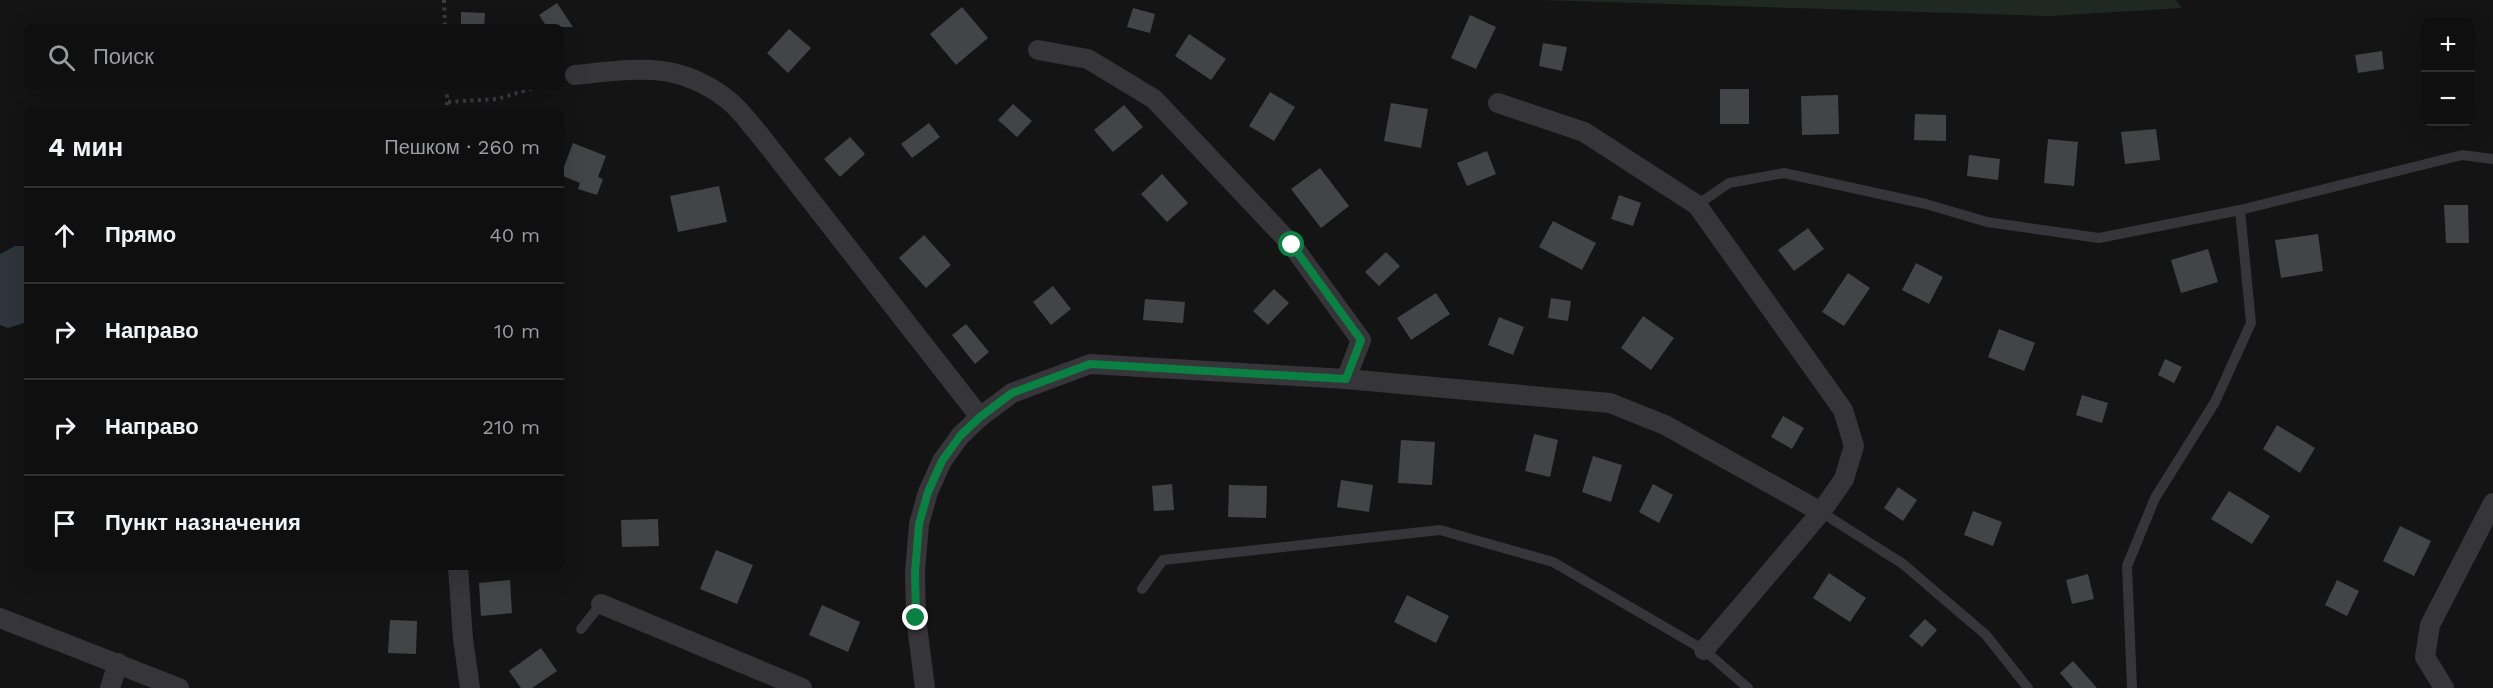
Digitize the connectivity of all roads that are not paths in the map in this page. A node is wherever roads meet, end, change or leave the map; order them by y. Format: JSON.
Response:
{"nodes":[{"id":1,"x":1038,"y":50,"type":"dead end"},
{"id":2,"x":575,"y":75,"type":"dead end"},
{"id":3,"x":1497,"y":103,"type":"dead end"},
{"id":4,"x":2493,"y":159,"type":"edge"},
{"id":5,"x":1697,"y":205,"type":"junction"},
{"id":6,"x":2240,"y":210,"type":"junction"},
{"id":7,"x":1346,"y":379,"type":"junction"},
{"id":8,"x":980,"y":417,"type":"junction"},
{"id":9,"x":2493,"y":503,"type":"edge"},
{"id":10,"x":1821,"y":512,"type":"junction"},
{"id":11,"x":458,"y":570,"type":"edge"},
{"id":12,"x":1142,"y":589,"type":"dead end"},
{"id":13,"x":601,"y":604,"type":"joint"},
{"id":14,"x":0,"y":618,"type":"edge"},
{"id":15,"x":581,"y":629,"type":"dead end"},
{"id":16,"x":1704,"y":650,"type":"junction"},
{"id":17,"x":118,"y":663,"type":"junction"},
{"id":18,"x":110,"y":688,"type":"edge"},
{"id":19,"x":179,"y":688,"type":"edge"},
{"id":20,"x":470,"y":688,"type":"edge"},
{"id":21,"x":802,"y":688,"type":"edge"},
{"id":22,"x":925,"y":688,"type":"edge"},
{"id":23,"x":1748,"y":688,"type":"edge"},
{"id":24,"x":2028,"y":688,"type":"edge"},
{"id":25,"x":2132,"y":688,"type":"edge"},
{"id":26,"x":2444,"y":688,"type":"edge"}],
"edges":[{"from":1,"to":7,"type":"street"},
{"from":2,"to":8,"type":"street"},
{"from":3,"to":5,"type":"street"},
{"from":4,"to":6,"type":"lane"},
{"from":5,"to":6,"type":"lane"},
{"from":5,"to":10,"type":"street"},
{"from":6,"to":25,"type":"lane"},
{"from":7,"to":8,"type":"street"},
{"from":7,"to":10,"type":"street"},
{"from":8,"to":22,"type":"street"},
{"from":9,"to":26,"type":"street"},
{"from":10,"to":16,"type":"street"},
{"from":10,"to":24,"type":"lane"},
{"from":11,"to":20,"type":"street"},
{"from":12,"to":16,"type":"lane"},
{"from":13,"to":15,"type":"lane"},
{"from":13,"to":21,"type":"street"},
{"from":14,"to":17,"type":"street"},
{"from":16,"to":23,"type":"lane"},
{"from":17,"to":18,"type":"street"},
{"from":17,"to":19,"type":"street"}]}
